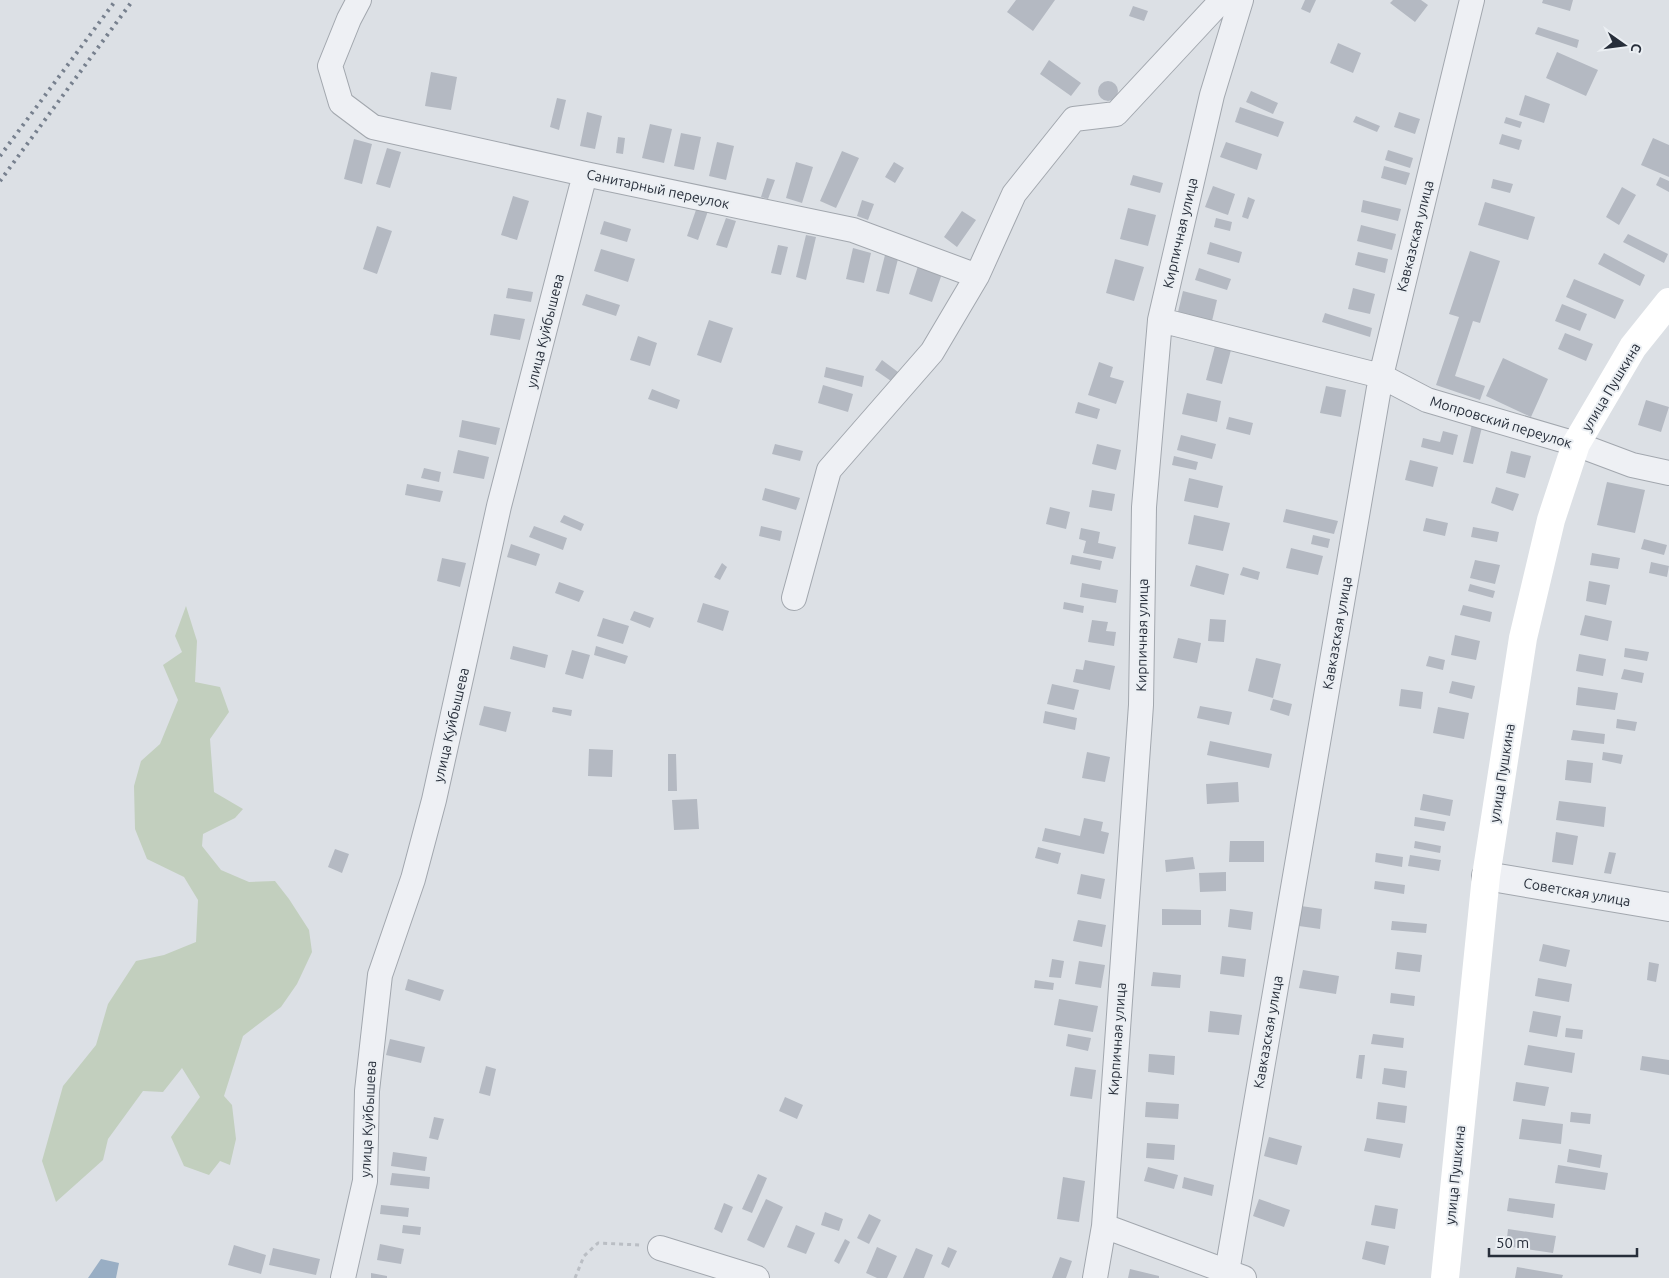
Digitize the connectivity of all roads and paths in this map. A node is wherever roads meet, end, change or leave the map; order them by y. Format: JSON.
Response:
{"nodes":[{"id":1,"x":359,"y":0,"type":"edge"},
{"id":2,"x":1222,"y":0,"type":"edge"},
{"id":3,"x":1241,"y":0,"type":"edge"},
{"id":4,"x":1472,"y":0,"type":"edge"},
{"id":5,"x":585,"y":174,"type":"junction"},
{"id":6,"x":977,"y":276,"type":"junction"},
{"id":7,"x":1669,"y":302,"type":"edge"},
{"id":8,"x":1160,"y":320,"type":"junction"},
{"id":9,"x":1381,"y":376,"type":"junction"},
{"id":10,"x":1576,"y":444,"type":"junction"},
{"id":11,"x":1669,"y":473,"type":"edge"},
{"id":12,"x":794,"y":598,"type":"dead end"},
{"id":13,"x":1486,"y":876,"type":"junction"},
{"id":14,"x":1669,"y":907,"type":"edge"},
{"id":15,"x":1104,"y":1226,"type":"junction"},
{"id":16,"x":660,"y":1248,"type":"joint"},
{"id":17,"x":1236,"y":1275,"type":"edge"},
{"id":18,"x":343,"y":1278,"type":"edge"},
{"id":19,"x":575,"y":1278,"type":"edge"},
{"id":20,"x":757,"y":1278,"type":"edge"},
{"id":21,"x":1095,"y":1278,"type":"edge"},
{"id":22,"x":1445,"y":1278,"type":"edge"}],
"edges":[{"from":1,"to":5,"type":"street","name":"Санитарный переулок"},
{"from":2,"to":6,"type":"street"},
{"from":3,"to":8,"type":"street","name":"Кирпичная улица"},
{"from":4,"to":9,"type":"street","name":"Кавказская улица"},
{"from":5,"to":6,"type":"street","name":"Санитарный переулок"},
{"from":5,"to":18,"type":"street","name":"улица Куйбышева"},
{"from":6,"to":12,"type":"street"},
{"from":7,"to":10,"type":"main road","name":"улица Пушкина"},
{"from":8,"to":9,"type":"street","name":"Мопровский переулок"},
{"from":8,"to":15,"type":"street","name":"Кирпичная улица"},
{"from":9,"to":10,"type":"street","name":"Мопровский переулок"},
{"from":9,"to":17,"type":"street","name":"Кавказская улица"},
{"from":10,"to":11,"type":"street","name":"Мопровский переулок"},
{"from":10,"to":13,"type":"main road","name":"улица Пушкина"},
{"from":13,"to":14,"type":"street","name":"Советская улица"},
{"from":13,"to":22,"type":"main road","name":"улица Пушкина"},
{"from":15,"to":17,"type":"street"},
{"from":15,"to":21,"type":"street","name":"Кирпичная улица"},
{"from":16,"to":19,"type":"path"},
{"from":16,"to":20,"type":"street"}]}
